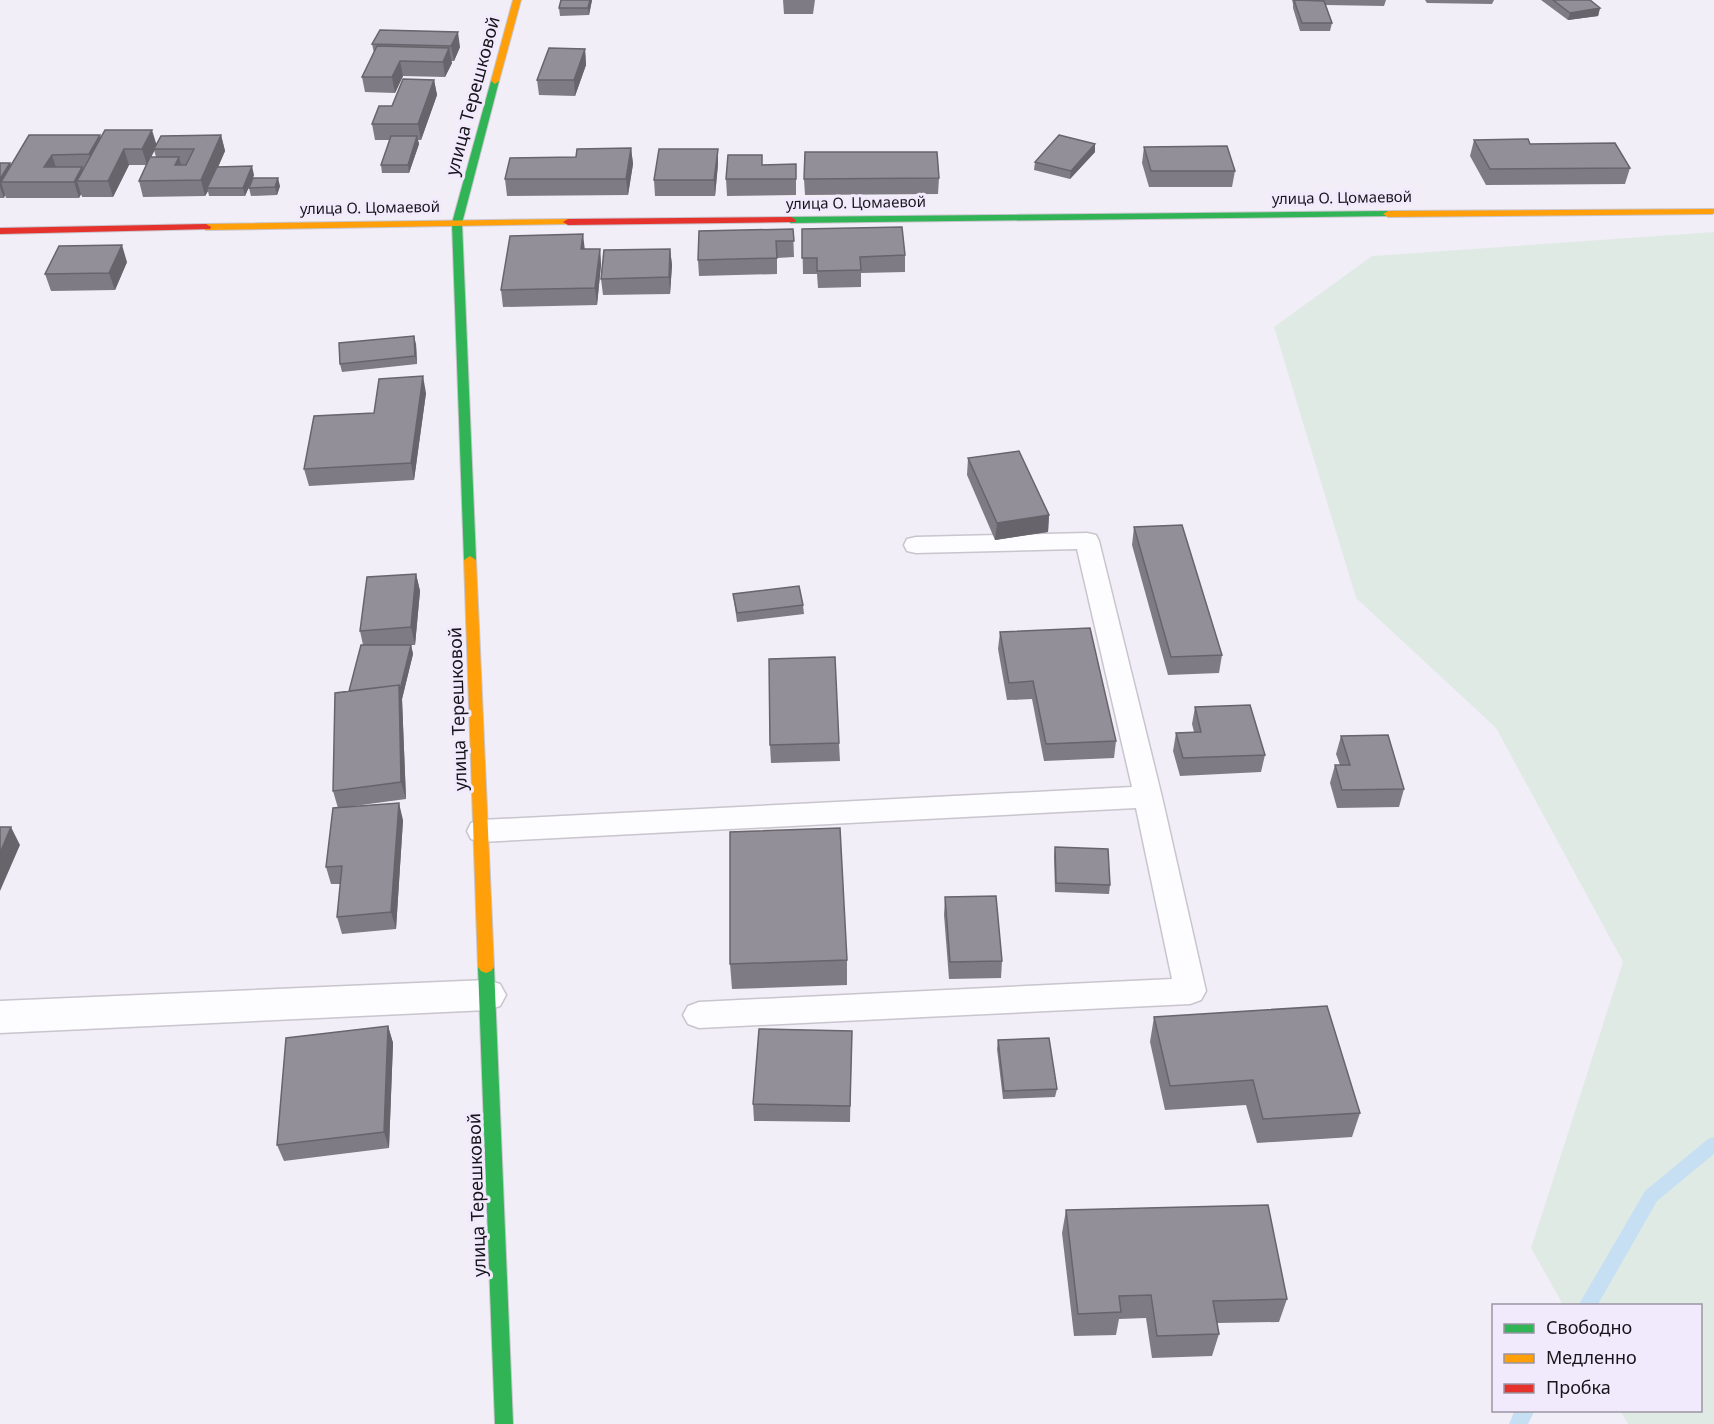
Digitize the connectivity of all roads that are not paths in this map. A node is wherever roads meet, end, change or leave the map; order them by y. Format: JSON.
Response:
{"nodes":[{"id":1,"x":517,"y":0,"type":"edge"},
{"id":2,"x":1712,"y":211,"type":"dead end"},
{"id":3,"x":458,"y":224,"type":"junction"},
{"id":4,"x":0,"y":231,"type":"edge"},
{"id":5,"x":916,"y":545,"type":"dead end"},
{"id":6,"x":1148,"y":797,"type":"junction"},
{"id":7,"x":481,"y":831,"type":"junction"},
{"id":8,"x":487,"y":995,"type":"junction"},
{"id":9,"x":699,"y":1015,"type":"dead end"},
{"id":10,"x":0,"y":1017,"type":"edge"},
{"id":11,"x":504,"y":1424,"type":"edge"}],
"edges":[{"from":1,"to":3,"type":"street","name":"улица Терешковой"},
{"from":2,"to":3,"type":"street","name":"улица О. Цомаевой"},
{"from":3,"to":4,"type":"street","name":"улица О. Цомаевой"},
{"from":3,"to":7,"type":"street","name":"улица Терешковой"},
{"from":5,"to":6,"type":"lane"},
{"from":6,"to":7,"type":"lane"},
{"from":6,"to":9,"type":"lane"},
{"from":7,"to":8,"type":"street","name":"улица Терешковой"},
{"from":8,"to":10,"type":"street"},
{"from":8,"to":11,"type":"street","name":"улица Терешковой"}]}
